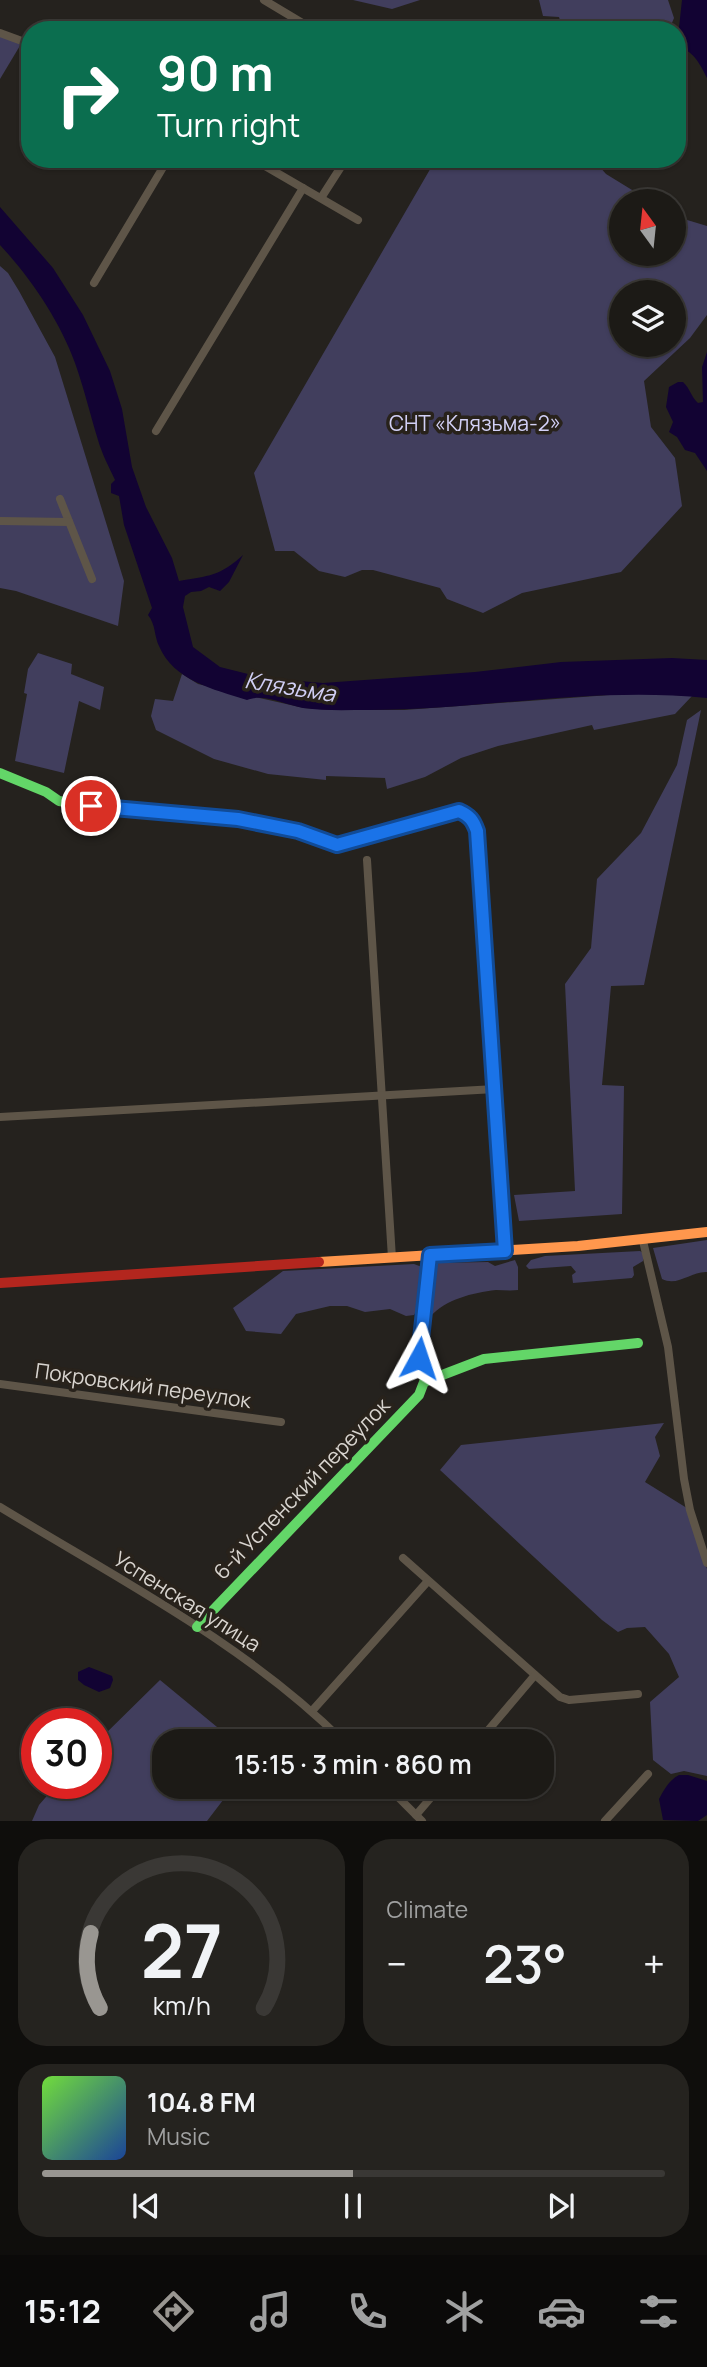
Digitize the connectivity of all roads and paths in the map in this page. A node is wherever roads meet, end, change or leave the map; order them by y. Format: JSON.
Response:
{"nodes":[{"id":1,"x":264,"y":0,"type":"edge"},
{"id":2,"x":299,"y":21,"type":"edge"},
{"id":3,"x":0,"y":33,"type":"edge"},
{"id":4,"x":21,"y":41,"type":"edge"},
{"id":5,"x":163,"y":168,"type":"edge"},
{"id":6,"x":269,"y":168,"type":"edge"},
{"id":7,"x":340,"y":168,"type":"edge"},
{"id":8,"x":303,"y":188,"type":"junction"},
{"id":9,"x":321,"y":198,"type":"junction"},
{"id":10,"x":358,"y":220,"type":"dead end"},
{"id":11,"x":94,"y":283,"type":"dead end"},
{"id":12,"x":156,"y":431,"type":"dead end"},
{"id":13,"x":60,"y":499,"type":"dead end"},
{"id":14,"x":0,"y":522,"type":"edge"},
{"id":15,"x":69,"y":522,"type":"junction"},
{"id":16,"x":92,"y":579,"type":"dead end"},
{"id":17,"x":0,"y":774,"type":"edge"},
{"id":18,"x":367,"y":860,"type":"dead end"},
{"id":19,"x":495,"y":1089,"type":"junction"},
{"id":20,"x":381,"y":1096,"type":"junction"},
{"id":21,"x":0,"y":1118,"type":"edge"},
{"id":22,"x":707,"y":1232,"type":"edge"},
{"id":23,"x":643,"y":1241,"type":"junction"},
{"id":24,"x":505,"y":1251,"type":"junction"},
{"id":25,"x":430,"y":1255,"type":"junction"},
{"id":26,"x":392,"y":1258,"type":"junction"},
{"id":27,"x":0,"y":1283,"type":"edge"},
{"id":28,"x":638,"y":1343,"type":"dead end"},
{"id":29,"x":424,"y":1382,"type":"junction"},
{"id":30,"x":0,"y":1384,"type":"edge"},
{"id":31,"x":281,"y":1422,"type":"dead end"},
{"id":32,"x":0,"y":1507,"type":"edge"},
{"id":33,"x":402,"y":1558,"type":"dead end"},
{"id":34,"x":707,"y":1563,"type":"edge"},
{"id":35,"x":428,"y":1581,"type":"junction"},
{"id":36,"x":197,"y":1627,"type":"junction"},
{"id":37,"x":535,"y":1675,"type":"junction"},
{"id":38,"x":638,"y":1694,"type":"dead end"},
{"id":39,"x":312,"y":1711,"type":"junction"},
{"id":40,"x":331,"y":1729,"type":"edge"},
{"id":41,"x":489,"y":1729,"type":"edge"},
{"id":42,"x":648,"y":1773,"type":"dead end"},
{"id":43,"x":400,"y":1799,"type":"edge"},
{"id":44,"x":432,"y":1799,"type":"edge"},
{"id":45,"x":419,"y":1818,"type":"edge"},
{"id":46,"x":605,"y":1821,"type":"edge"}],
"edges":[{"from":1,"to":2,"type":"street"},
{"from":3,"to":4,"type":"street"},
{"from":5,"to":11,"type":"street"},
{"from":6,"to":8,"type":"street"},
{"from":7,"to":9,"type":"street"},
{"from":8,"to":9,"type":"street"},
{"from":8,"to":12,"type":"street"},
{"from":9,"to":10,"type":"street"},
{"from":13,"to":15,"type":"street"},
{"from":14,"to":15,"type":"street"},
{"from":15,"to":16,"type":"street"},
{"from":17,"to":19,"type":"street"},
{"from":18,"to":20,"type":"street"},
{"from":19,"to":20,"type":"street"},
{"from":19,"to":24,"type":"street"},
{"from":20,"to":21,"type":"street"},
{"from":20,"to":26,"type":"street"},
{"from":22,"to":23,"type":"street"},
{"from":23,"to":24,"type":"street"},
{"from":23,"to":34,"type":"street"},
{"from":24,"to":25,"type":"street"},
{"from":25,"to":26,"type":"street"},
{"from":25,"to":29,"type":"street"},
{"from":26,"to":27,"type":"street"},
{"from":28,"to":29,"type":"street"},
{"from":29,"to":36,"type":"street","name":"6-й Успенский переулок"},
{"from":30,"to":31,"type":"street","name":"Покровский переулок"},
{"from":32,"to":36,"type":"street","name":"Успенская улица"},
{"from":33,"to":35,"type":"street"},
{"from":35,"to":37,"type":"street"},
{"from":35,"to":39,"type":"street"},
{"from":36,"to":39,"type":"street","name":"Успенская улица"},
{"from":37,"to":38,"type":"street"},
{"from":37,"to":41,"type":"street"},
{"from":39,"to":40,"type":"street","name":"Успенская улица"},
{"from":42,"to":46,"type":"street"},
{"from":43,"to":45,"type":"street"},
{"from":44,"to":45,"type":"street"}]}
